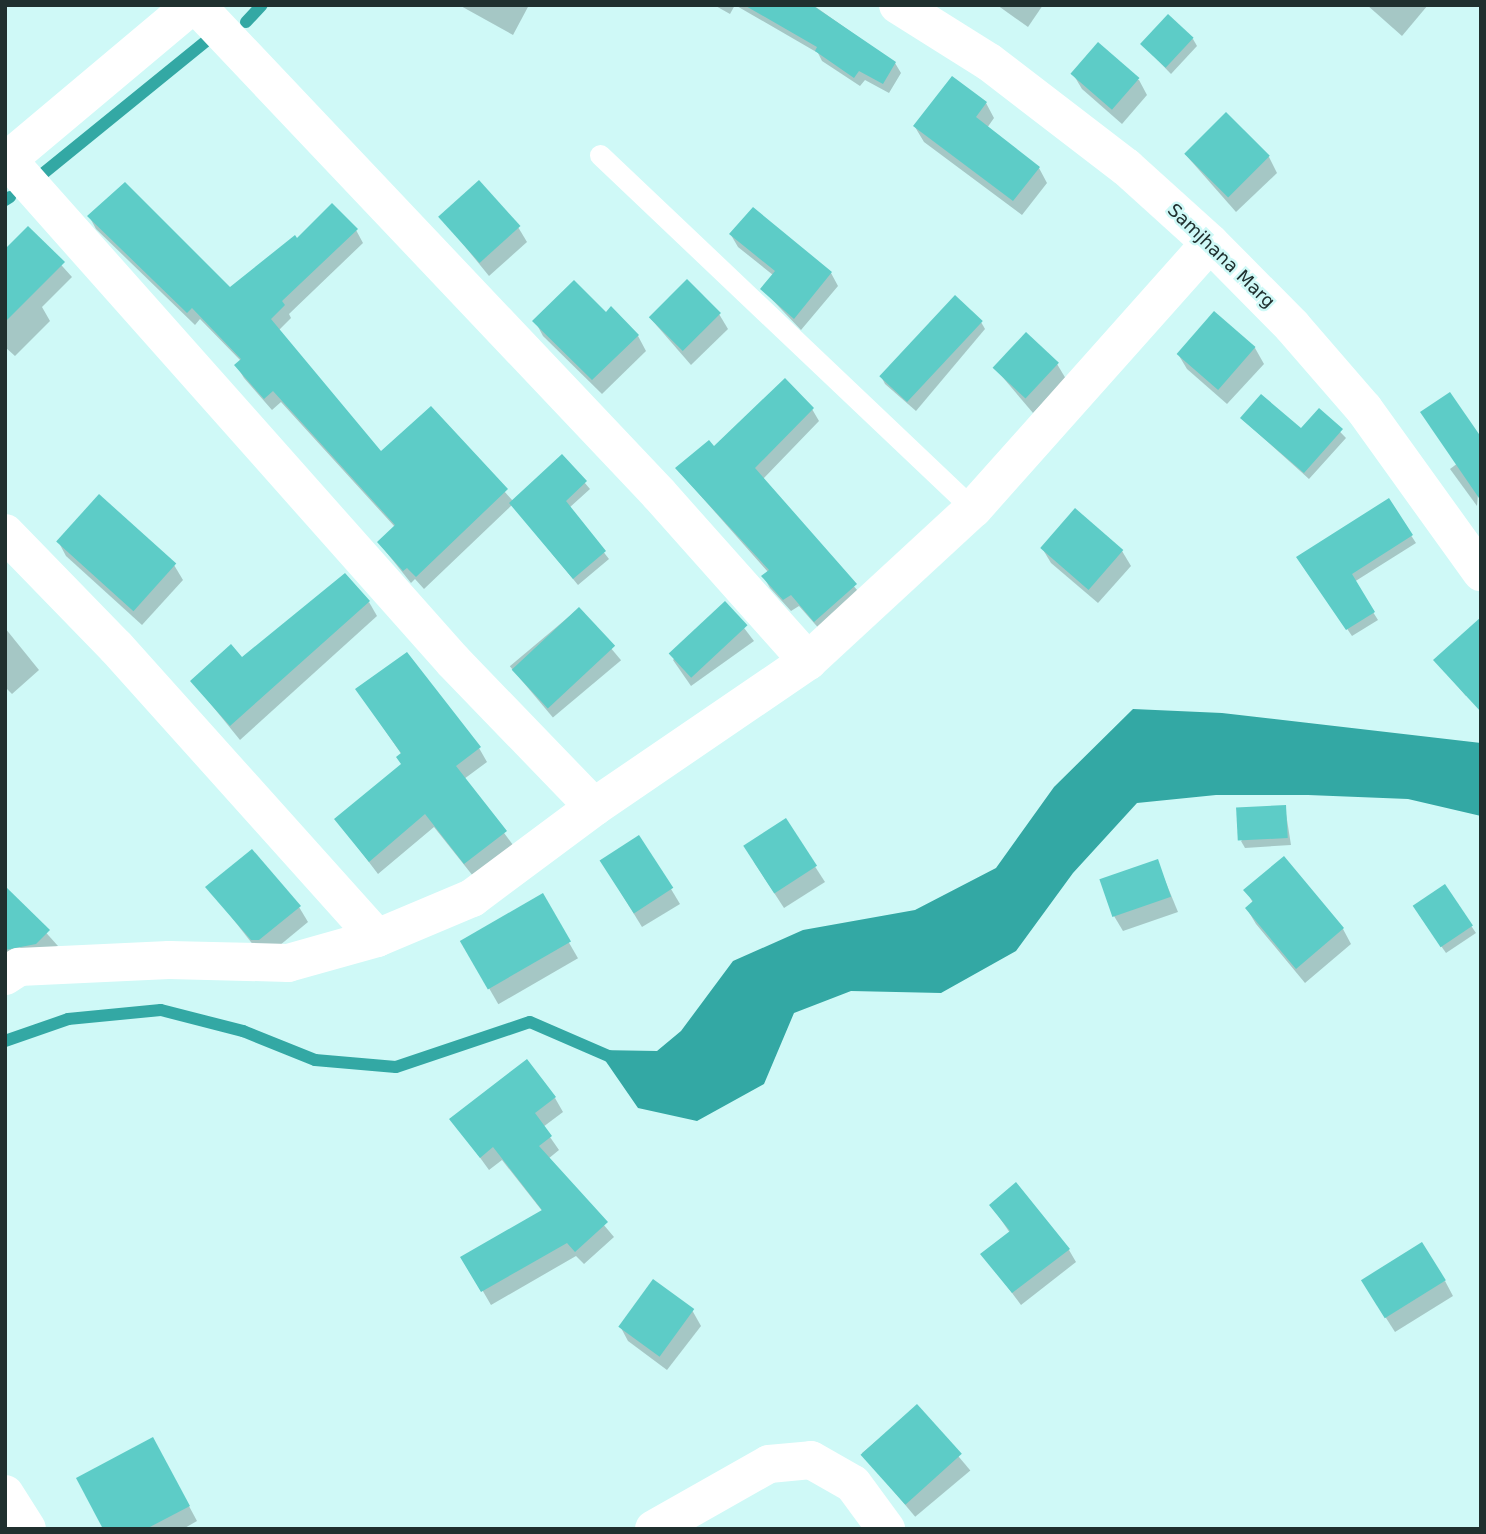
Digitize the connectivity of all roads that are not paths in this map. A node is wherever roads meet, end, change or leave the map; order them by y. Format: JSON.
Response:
{"nodes":[{"id":1,"x":194,"y":5,"type":"edge"},
{"id":2,"x":898,"y":5,"type":"edge"},
{"id":3,"x":600,"y":155,"type":"dead end"},
{"id":4,"x":7,"y":161,"type":"edge"},
{"id":5,"x":1210,"y":243,"type":"junction"},
{"id":6,"x":973,"y":509,"type":"junction"},
{"id":7,"x":5,"y":533,"type":"edge"},
{"id":8,"x":1481,"y":572,"type":"edge"},
{"id":9,"x":808,"y":661,"type":"junction"},
{"id":10,"x":594,"y":807,"type":"junction"},
{"id":11,"x":377,"y":938,"type":"junction"},
{"id":12,"x":5,"y":976,"type":"edge"},
{"id":13,"x":5,"y":1494,"type":"edge"},
{"id":14,"x":27,"y":1529,"type":"edge"},
{"id":15,"x":654,"y":1529,"type":"edge"},
{"id":16,"x":886,"y":1529,"type":"edge"}],
"edges":[{"from":1,"to":4,"type":"street"},
{"from":1,"to":9,"type":"street"},
{"from":2,"to":5,"type":"street","name":"Samjhana Marg"},
{"from":3,"to":6,"type":"lane"},
{"from":4,"to":10,"type":"street"},
{"from":5,"to":6,"type":"street"},
{"from":5,"to":8,"type":"street","name":"Samjhana Marg"},
{"from":6,"to":9,"type":"street"},
{"from":7,"to":11,"type":"street"},
{"from":9,"to":10,"type":"street"},
{"from":10,"to":11,"type":"street"},
{"from":11,"to":12,"type":"street"},
{"from":13,"to":14,"type":"street"},
{"from":15,"to":16,"type":"street"}]}
